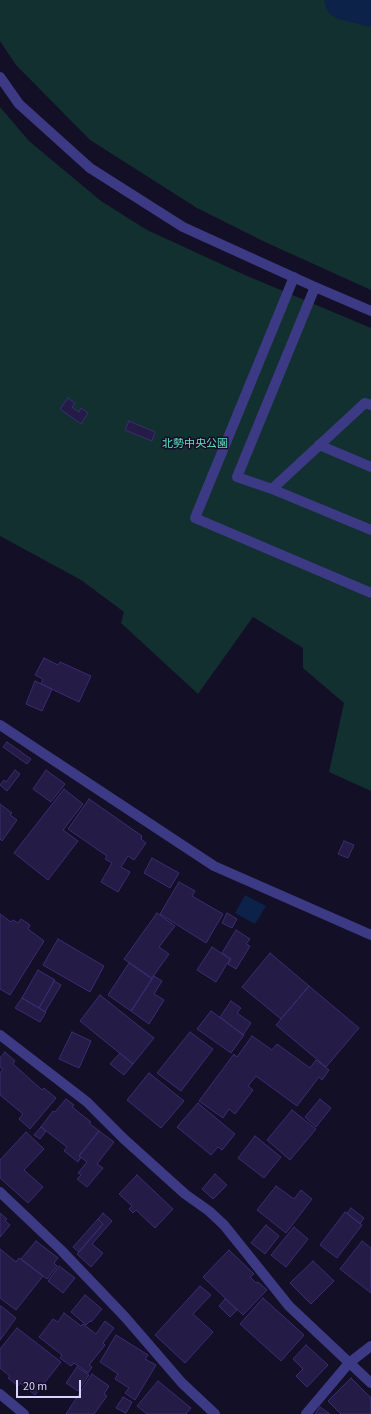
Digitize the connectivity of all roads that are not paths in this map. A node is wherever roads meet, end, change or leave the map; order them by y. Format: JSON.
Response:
{"nodes":[{"id":1,"x":0,"y":77,"type":"edge"},
{"id":2,"x":294,"y":276,"type":"junction"},
{"id":3,"x":315,"y":287,"type":"junction"},
{"id":4,"x":371,"y":311,"type":"edge"},
{"id":5,"x":371,"y":405,"type":"edge"},
{"id":6,"x":319,"y":445,"type":"junction"},
{"id":7,"x":371,"y":467,"type":"edge"},
{"id":8,"x":272,"y":489,"type":"junction"},
{"id":9,"x":371,"y":530,"type":"edge"},
{"id":10,"x":371,"y":593,"type":"edge"},
{"id":11,"x":0,"y":725,"type":"edge"},
{"id":12,"x":371,"y":935,"type":"edge"},
{"id":13,"x":0,"y":1035,"type":"edge"},
{"id":14,"x":0,"y":1192,"type":"edge"},
{"id":15,"x":371,"y":1346,"type":"edge"},
{"id":16,"x":349,"y":1363,"type":"junction"},
{"id":17,"x":371,"y":1383,"type":"edge"},
{"id":18,"x":0,"y":1394,"type":"edge"},
{"id":19,"x":24,"y":1414,"type":"edge"},
{"id":20,"x":215,"y":1414,"type":"edge"},
{"id":21,"x":306,"y":1414,"type":"edge"}],
"edges":[{"from":1,"to":2,"type":"street"},
{"from":2,"to":3,"type":"street"},
{"from":2,"to":10,"type":"street"},
{"from":3,"to":4,"type":"street"},
{"from":3,"to":8,"type":"street"},
{"from":5,"to":6,"type":"street"},
{"from":6,"to":7,"type":"street"},
{"from":6,"to":8,"type":"street"},
{"from":8,"to":9,"type":"street"},
{"from":11,"to":12,"type":"street"},
{"from":13,"to":16,"type":"street"},
{"from":14,"to":20,"type":"street"},
{"from":15,"to":16,"type":"street"},
{"from":16,"to":17,"type":"street"},
{"from":16,"to":21,"type":"street"},
{"from":18,"to":19,"type":"street"}]}
